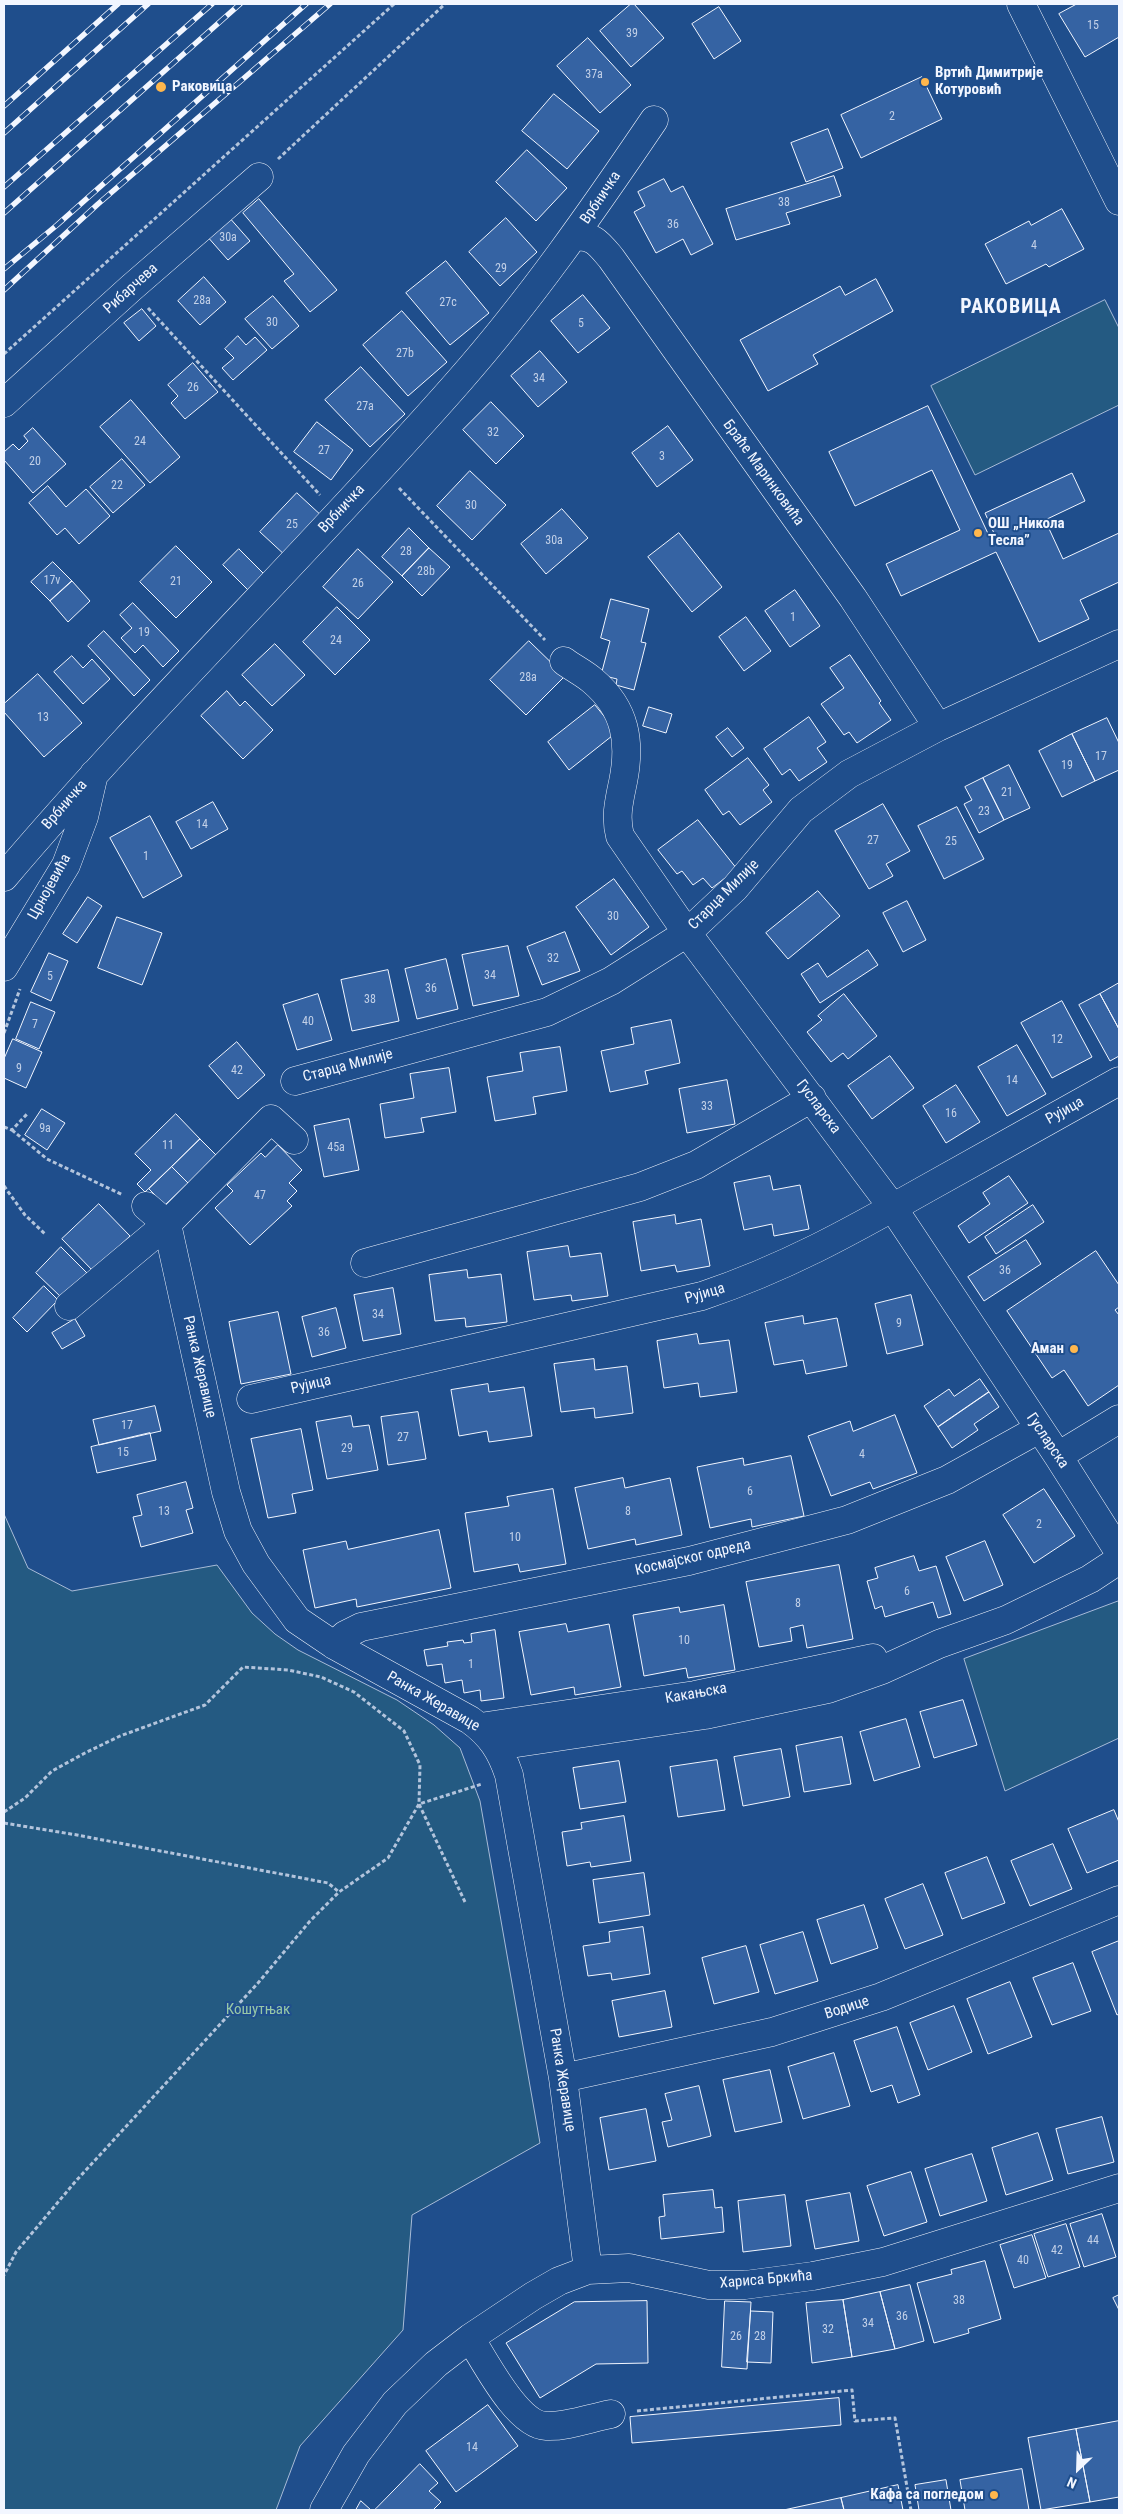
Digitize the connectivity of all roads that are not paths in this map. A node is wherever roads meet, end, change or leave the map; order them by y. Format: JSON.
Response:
{"nodes":[{"id":1,"x":1021,"y":4,"type":"edge"},
{"id":2,"x":654,"y":120,"type":"dead end"},
{"id":3,"x":259,"y":176,"type":"road end"},
{"id":4,"x":1119,"y":201,"type":"edge"},
{"id":5,"x":574,"y":237,"type":"junction"},
{"id":6,"x":4,"y":404,"type":"edge"},
{"id":7,"x":1119,"y":644,"type":"edge"},
{"id":8,"x":564,"y":661,"type":"road end"},
{"id":9,"x":938,"y":727,"type":"junction"},
{"id":10,"x":94,"y":772,"type":"junction"},
{"id":11,"x":4,"y":877,"type":"edge"},
{"id":12,"x":687,"y":933,"type":"junction"},
{"id":13,"x":4,"y":967,"type":"edge"},
{"id":14,"x":295,"y":1081,"type":"dead end"},
{"id":15,"x":1119,"y":1081,"type":"edge"},
{"id":16,"x":812,"y":1098,"type":"junction"},
{"id":17,"x":294,"y":1140,"type":"dead end"},
{"id":18,"x":146,"y":1206,"type":"road end"},
{"id":19,"x":893,"y":1208,"type":"junction"},
{"id":20,"x":167,"y":1224,"type":"junction"},
{"id":21,"x":365,"y":1263,"type":"dead end"},
{"id":22,"x":69,"y":1306,"type":"dead end"},
{"id":23,"x":251,"y":1399,"type":"dead end"},
{"id":24,"x":1119,"y":1419,"type":"edge"},
{"id":25,"x":1039,"y":1429,"type":"junction"},
{"id":26,"x":1058,"y":1456,"type":"junction"},
{"id":27,"x":1119,"y":1552,"type":"edge"},
{"id":28,"x":1119,"y":1560,"type":"edge"},
{"id":29,"x":334,"y":1644,"type":"junction"},
{"id":30,"x":488,"y":1736,"type":"junction"},
{"id":31,"x":1119,"y":1900,"type":"edge"},
{"id":32,"x":563,"y":2078,"type":"junction"},
{"id":33,"x":1119,"y":2188,"type":"edge"},
{"id":34,"x":588,"y":2270,"type":"junction"},
{"id":35,"x":470,"y":2338,"type":"junction"},
{"id":36,"x":610,"y":2414,"type":"road end"},
{"id":37,"x":324,"y":2510,"type":"edge"}],
"edges":[{"from":1,"to":4,"type":"street"},
{"from":2,"to":5,"type":"street","name":"Врбничка"},
{"from":3,"to":6,"type":"street","name":"Рибарчева"},
{"from":5,"to":9,"type":"street","name":"Браће Маринковића"},
{"from":5,"to":10,"type":"street","name":"Врбничка"},
{"from":7,"to":9,"type":"street","name":"Старца Милије"},
{"from":8,"to":12,"type":"street","name":"Гусларска"},
{"from":9,"to":12,"type":"street","name":"Старца Милије"},
{"from":10,"to":11,"type":"street","name":"Врбничка"},
{"from":10,"to":13,"type":"street","name":"Црнојевића"},
{"from":12,"to":14,"type":"street","name":"Старца Милије"},
{"from":12,"to":16,"type":"street","name":"Гусларска"},
{"from":15,"to":19,"type":"street","name":"Рујица"},
{"from":16,"to":19,"type":"street","name":"Гусларска"},
{"from":16,"to":21,"type":"street"},
{"from":17,"to":20,"type":"street"},
{"from":18,"to":20,"type":"street"},
{"from":19,"to":23,"type":"street","name":"Рујица"},
{"from":19,"to":25,"type":"street","name":"Гусларска"},
{"from":20,"to":22,"type":"street"},
{"from":20,"to":29,"type":"street","name":"Ранка Жеравице"},
{"from":24,"to":26,"type":"street"},
{"from":25,"to":26,"type":"street","name":"Гусларска"},
{"from":25,"to":29,"type":"street","name":"Космајског одреда"},
{"from":26,"to":27,"type":"street","name":"Гусларска"},
{"from":28,"to":30,"type":"street","name":"Какањска"},
{"from":29,"to":30,"type":"street","name":"Ранка Жеравице"},
{"from":30,"to":32,"type":"street","name":"Ранка Жеравице"},
{"from":31,"to":32,"type":"street","name":"Водице"},
{"from":32,"to":34,"type":"street","name":"Ранка Жеравице"},
{"from":33,"to":34,"type":"street","name":"Хариса Бркића"},
{"from":34,"to":35,"type":"street","name":"Хариса Бркића"},
{"from":35,"to":36,"type":"street"},
{"from":35,"to":37,"type":"street","name":"Хариса Бркића"}]}
